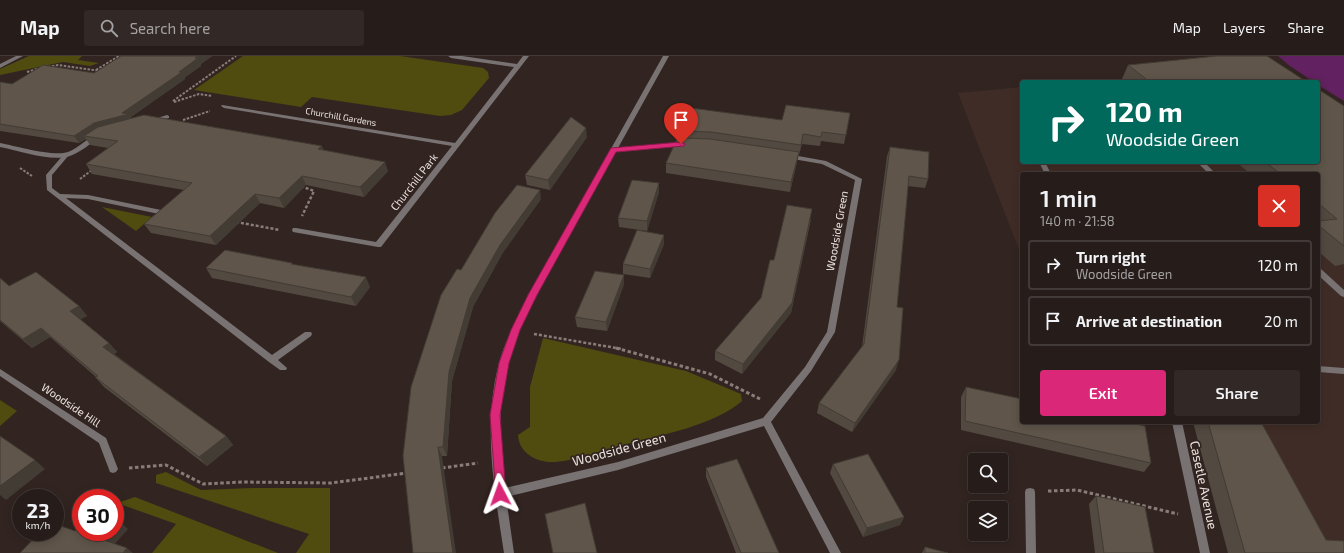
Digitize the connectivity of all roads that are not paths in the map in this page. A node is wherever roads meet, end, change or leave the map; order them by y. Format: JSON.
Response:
{"nodes":[{"id":1,"x":20,"y":56,"type":"edge"},
{"id":2,"x":451,"y":56,"type":"edge"},
{"id":3,"x":526,"y":56,"type":"edge"},
{"id":4,"x":666,"y":56,"type":"edge"},
{"id":5,"x":0,"y":66,"type":"edge"},
{"id":6,"x":518,"y":66,"type":"junction"},
{"id":7,"x":224,"y":106,"type":"road end"},
{"id":8,"x":167,"y":116,"type":"road end"},
{"id":9,"x":145,"y":122,"type":"edge"},
{"id":10,"x":101,"y":134,"type":"edge"},
{"id":11,"x":696,"y":144,"type":"edge"},
{"id":12,"x":0,"y":145,"type":"edge"},
{"id":13,"x":456,"y":145,"type":"junction"},
{"id":14,"x":613,"y":150,"type":"junction"},
{"id":15,"x":66,"y":155,"type":"junction"},
{"id":16,"x":781,"y":156,"type":"edge"},
{"id":17,"x":1202,"y":164,"type":"edge"},
{"id":18,"x":1211,"y":172,"type":"edge"},
{"id":19,"x":58,"y":196,"type":"junction"},
{"id":20,"x":159,"y":212,"type":"edge"},
{"id":21,"x":296,"y":230,"type":"road end"},
{"id":22,"x":1320,"y":274,"type":"edge"},
{"id":23,"x":1344,"y":294,"type":"edge"},
{"id":24,"x":308,"y":334,"type":"dead end"},
{"id":25,"x":272,"y":360,"type":"junction"},
{"id":26,"x":283,"y":368,"type":"dead end"},
{"id":27,"x":1320,"y":369,"type":"edge"},
{"id":28,"x":1344,"y":370,"type":"edge"},
{"id":29,"x":0,"y":372,"type":"edge"},
{"id":30,"x":766,"y":421,"type":"junction"},
{"id":31,"x":1177,"y":424,"type":"edge"},
{"id":32,"x":113,"y":469,"type":"road end"},
{"id":33,"x":1030,"y":492,"type":"road end"},
{"id":34,"x":500,"y":494,"type":"junction"},
{"id":35,"x":510,"y":553,"type":"edge"},
{"id":36,"x":836,"y":553,"type":"edge"},
{"id":37,"x":1031,"y":553,"type":"edge"},
{"id":38,"x":1205,"y":553,"type":"edge"}],
"edges":[{"from":1,"to":5,"type":"street"},
{"from":2,"to":6,"type":"street"},
{"from":3,"to":6,"type":"street","name":"Churchill Park"},
{"from":4,"to":14,"type":"street"},
{"from":6,"to":13,"type":"street","name":"Churchill Park"},
{"from":7,"to":13,"type":"street","name":"Churchill Gardens"},
{"from":8,"to":9,"type":"street"},
{"from":10,"to":15,"type":"street"},
{"from":11,"to":14,"type":"street"},
{"from":12,"to":15,"type":"street"},
{"from":13,"to":21,"type":"street","name":"Churchill Park"},
{"from":14,"to":34,"type":"street"},
{"from":15,"to":19,"type":"street"},
{"from":16,"to":30,"type":"street","name":"Woodside Green"},
{"from":17,"to":18,"type":"street"},
{"from":19,"to":20,"type":"street"},
{"from":19,"to":25,"type":"street"},
{"from":22,"to":23,"type":"street"},
{"from":24,"to":25,"type":"street"},
{"from":25,"to":26,"type":"street"},
{"from":27,"to":28,"type":"street"},
{"from":29,"to":32,"type":"street","name":"Woodside Hill"},
{"from":30,"to":34,"type":"street","name":"Woodside Green"},
{"from":30,"to":36,"type":"street"},
{"from":31,"to":38,"type":"street","name":"Casetle Avenue"},
{"from":33,"to":37,"type":"street"},
{"from":34,"to":35,"type":"street"}]}
